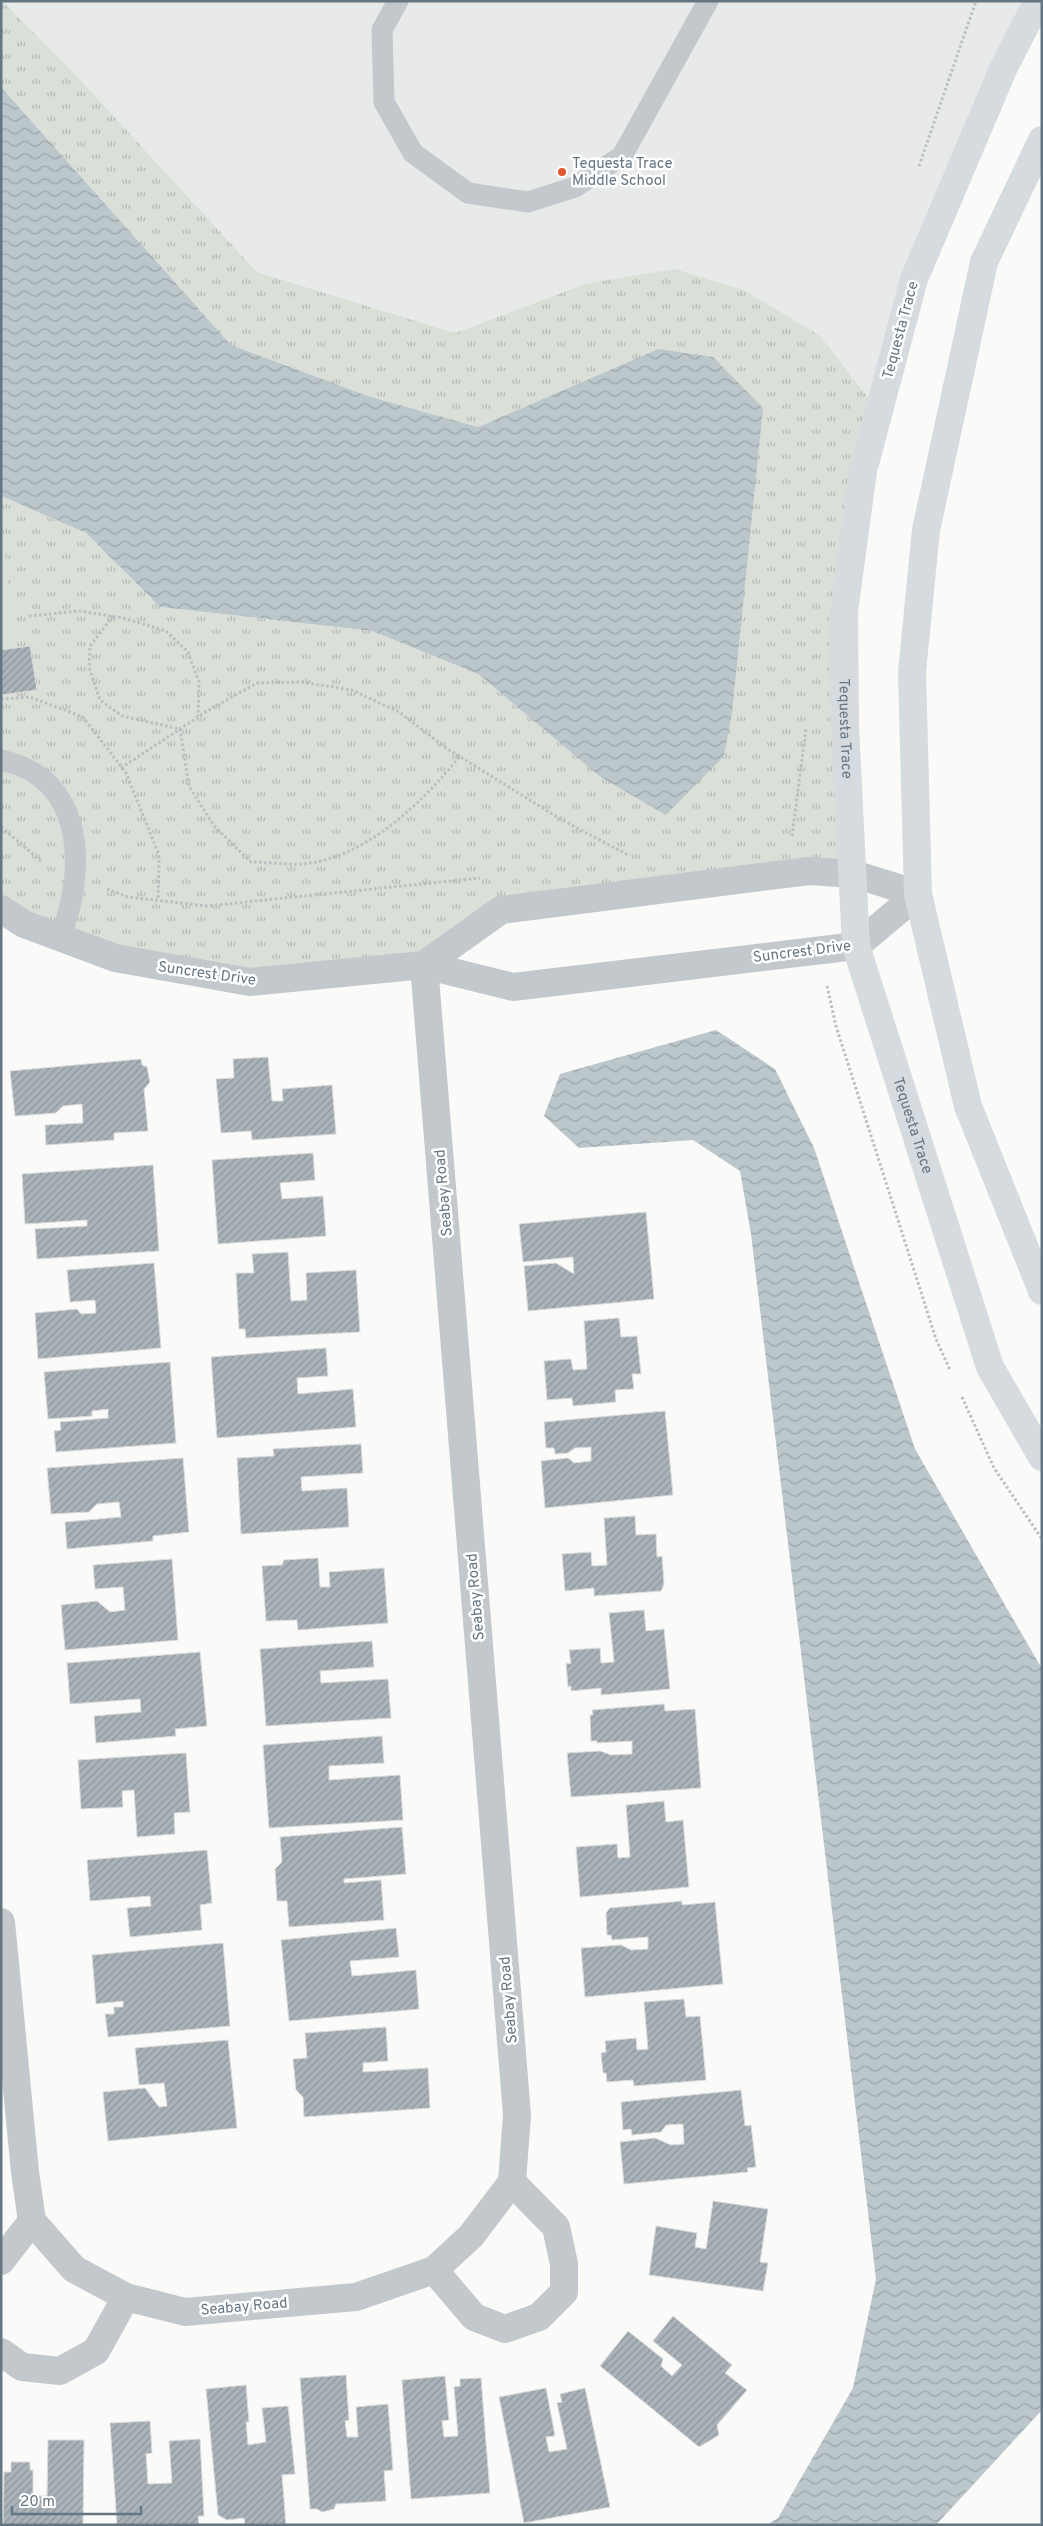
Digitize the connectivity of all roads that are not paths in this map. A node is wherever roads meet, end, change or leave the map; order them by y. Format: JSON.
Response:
{"nodes":[{"id":1,"x":398,"y":1,"type":"edge"},
{"id":2,"x":708,"y":1,"type":"edge"},
{"id":3,"x":1038,"y":1,"type":"edge"},
{"id":4,"x":1042,"y":140,"type":"edge"},
{"id":5,"x":1,"y":760,"type":"edge"},
{"id":6,"x":854,"y":874,"type":"junction"},
{"id":7,"x":918,"y":894,"type":"junction"},
{"id":8,"x":1,"y":908,"type":"edge"},
{"id":9,"x":60,"y":938,"type":"junction"},
{"id":10,"x":856,"y":946,"type":"junction"},
{"id":11,"x":424,"y":966,"type":"junction"},
{"id":12,"x":1042,"y":1290,"type":"edge"},
{"id":13,"x":1042,"y":1457,"type":"edge"},
{"id":14,"x":1,"y":1922,"type":"edge"},
{"id":15,"x":512,"y":2182,"type":"junction"},
{"id":16,"x":32,"y":2221,"type":"junction"},
{"id":17,"x":1,"y":2261,"type":"edge"},
{"id":18,"x":434,"y":2270,"type":"junction"},
{"id":19,"x":126,"y":2297,"type":"junction"},
{"id":20,"x":1,"y":2352,"type":"edge"}],
"edges":[{"from":1,"to":2,"type":"lane"},
{"from":3,"to":6,"type":"street","name":"Tequesta Trace"},
{"from":4,"to":7,"type":"street"},
{"from":5,"to":9,"type":"lane"},
{"from":6,"to":7,"type":"street"},
{"from":6,"to":10,"type":"street","name":"Tequesta Trace"},
{"from":6,"to":11,"type":"street"},
{"from":7,"to":10,"type":"street","name":"Suncrest Drive"},
{"from":7,"to":12,"type":"street"},
{"from":8,"to":9,"type":"street","name":"Suncrest Drive"},
{"from":9,"to":11,"type":"street","name":"Suncrest Drive"},
{"from":10,"to":11,"type":"street","name":"Suncrest Drive"},
{"from":10,"to":13,"type":"street","name":"Tequesta Trace"},
{"from":11,"to":15,"type":"street","name":"Seabay Road"},
{"from":14,"to":16,"type":"street"},
{"from":15,"to":18,"type":"street","name":"Seabay Road"},
{"from":15,"to":18,"type":"street"},
{"from":16,"to":17,"type":"street"},
{"from":16,"to":19,"type":"street","name":"Seabay Road"},
{"from":18,"to":19,"type":"street","name":"Seabay Road"},
{"from":19,"to":20,"type":"street"}]}
